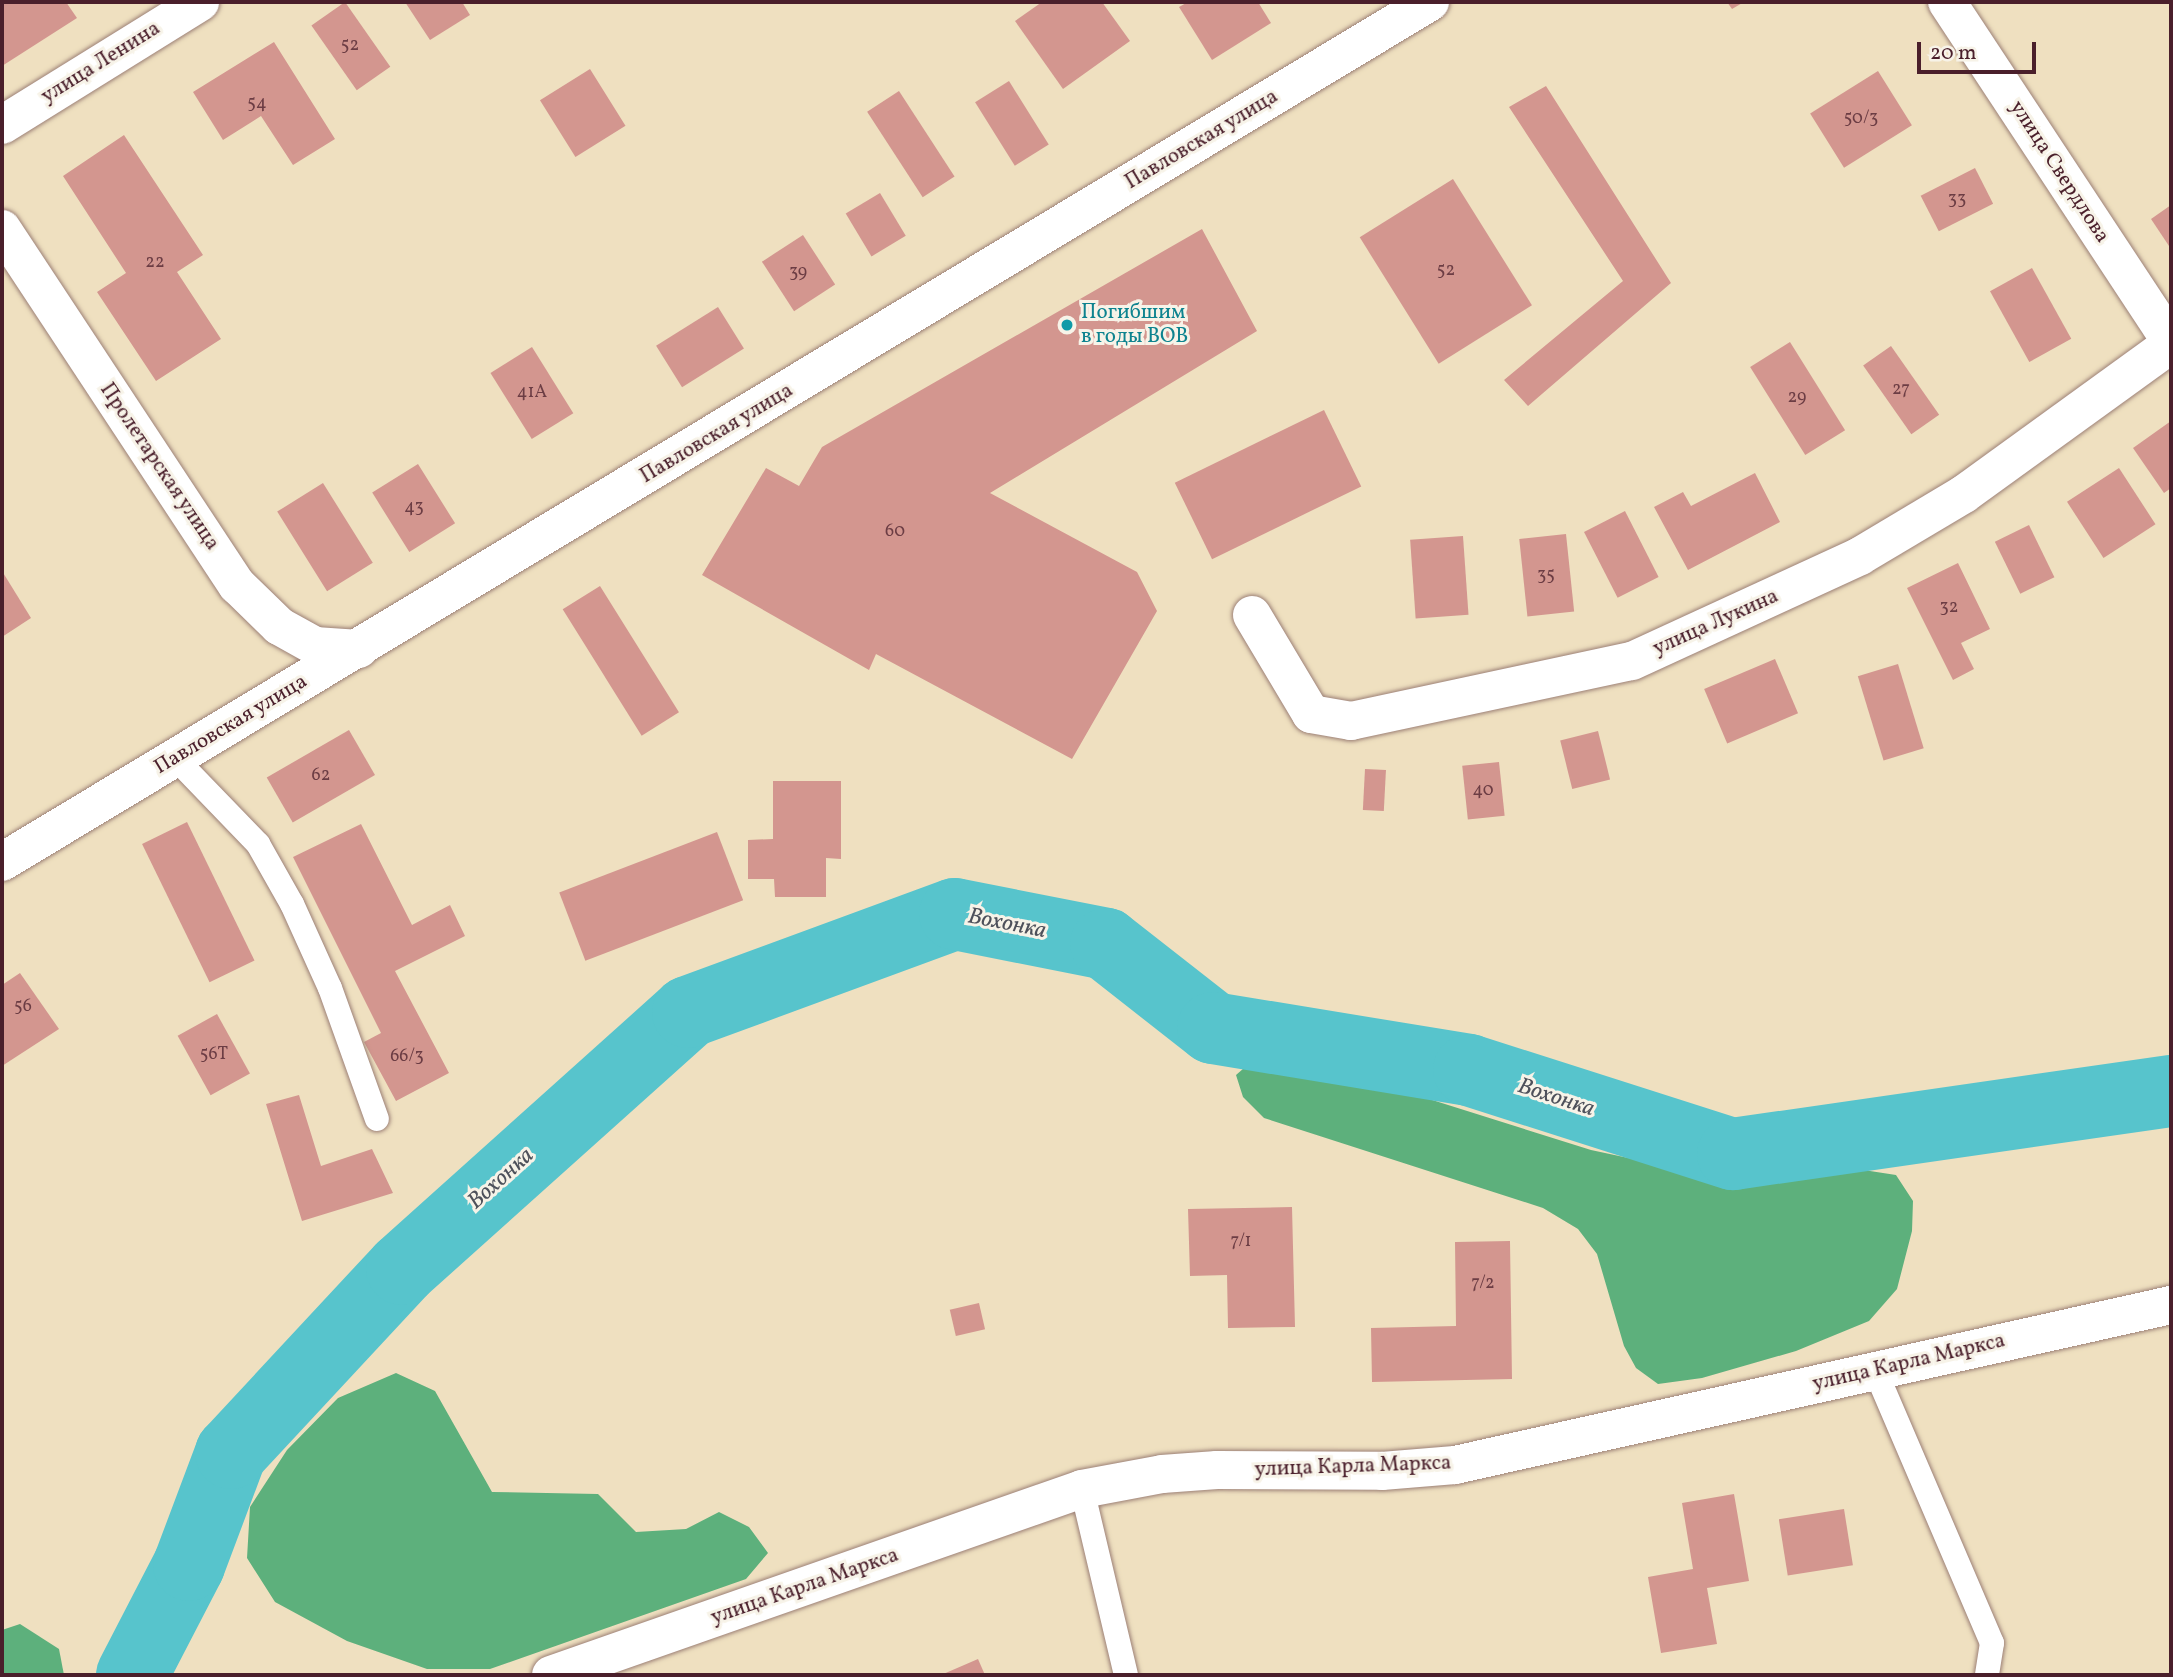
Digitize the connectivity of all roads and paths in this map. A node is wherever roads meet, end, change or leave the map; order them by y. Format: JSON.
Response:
{"nodes":[{"id":1,"x":200,"y":2,"type":"edge"},
{"id":2,"x":1430,"y":2,"type":"edge"},
{"id":3,"x":1947,"y":2,"type":"edge"},
{"id":4,"x":2,"y":125,"type":"edge"},
{"id":5,"x":2,"y":229,"type":"edge"},
{"id":6,"x":2171,"y":343,"type":"edge"},
{"id":7,"x":1252,"y":615,"type":"dead end"},
{"id":8,"x":359,"y":649,"type":"junction"},
{"id":9,"x":175,"y":758,"type":"junction"},
{"id":10,"x":2,"y":862,"type":"edge"},
{"id":11,"x":377,"y":1119,"type":"dead end"},
{"id":12,"x":2171,"y":1305,"type":"edge"},
{"id":13,"x":1875,"y":1370,"type":"junction"},
{"id":14,"x":1082,"y":1489,"type":"junction"},
{"id":15,"x":551,"y":1675,"type":"edge"},
{"id":16,"x":1126,"y":1675,"type":"edge"},
{"id":17,"x":1987,"y":1675,"type":"edge"}],
"edges":[{"from":1,"to":4,"type":"street","name":"улица Ленина"},
{"from":2,"to":8,"type":"street","name":"Павловская улица"},
{"from":3,"to":6,"type":"street","name":"улица Свердлова"},
{"from":5,"to":8,"type":"street","name":"Пролетарская улица"},
{"from":6,"to":7,"type":"street","name":"улица Лукина"},
{"from":8,"to":9,"type":"street","name":"Павловская улица"},
{"from":9,"to":10,"type":"street","name":"Павловская улица"},
{"from":9,"to":11,"type":"lane"},
{"from":12,"to":13,"type":"street","name":"улица Карла Маркса"},
{"from":13,"to":14,"type":"street","name":"улица Карла Маркса"},
{"from":13,"to":17,"type":"lane"},
{"from":14,"to":15,"type":"street","name":"улица Карла Маркса"},
{"from":14,"to":16,"type":"lane"}]}
